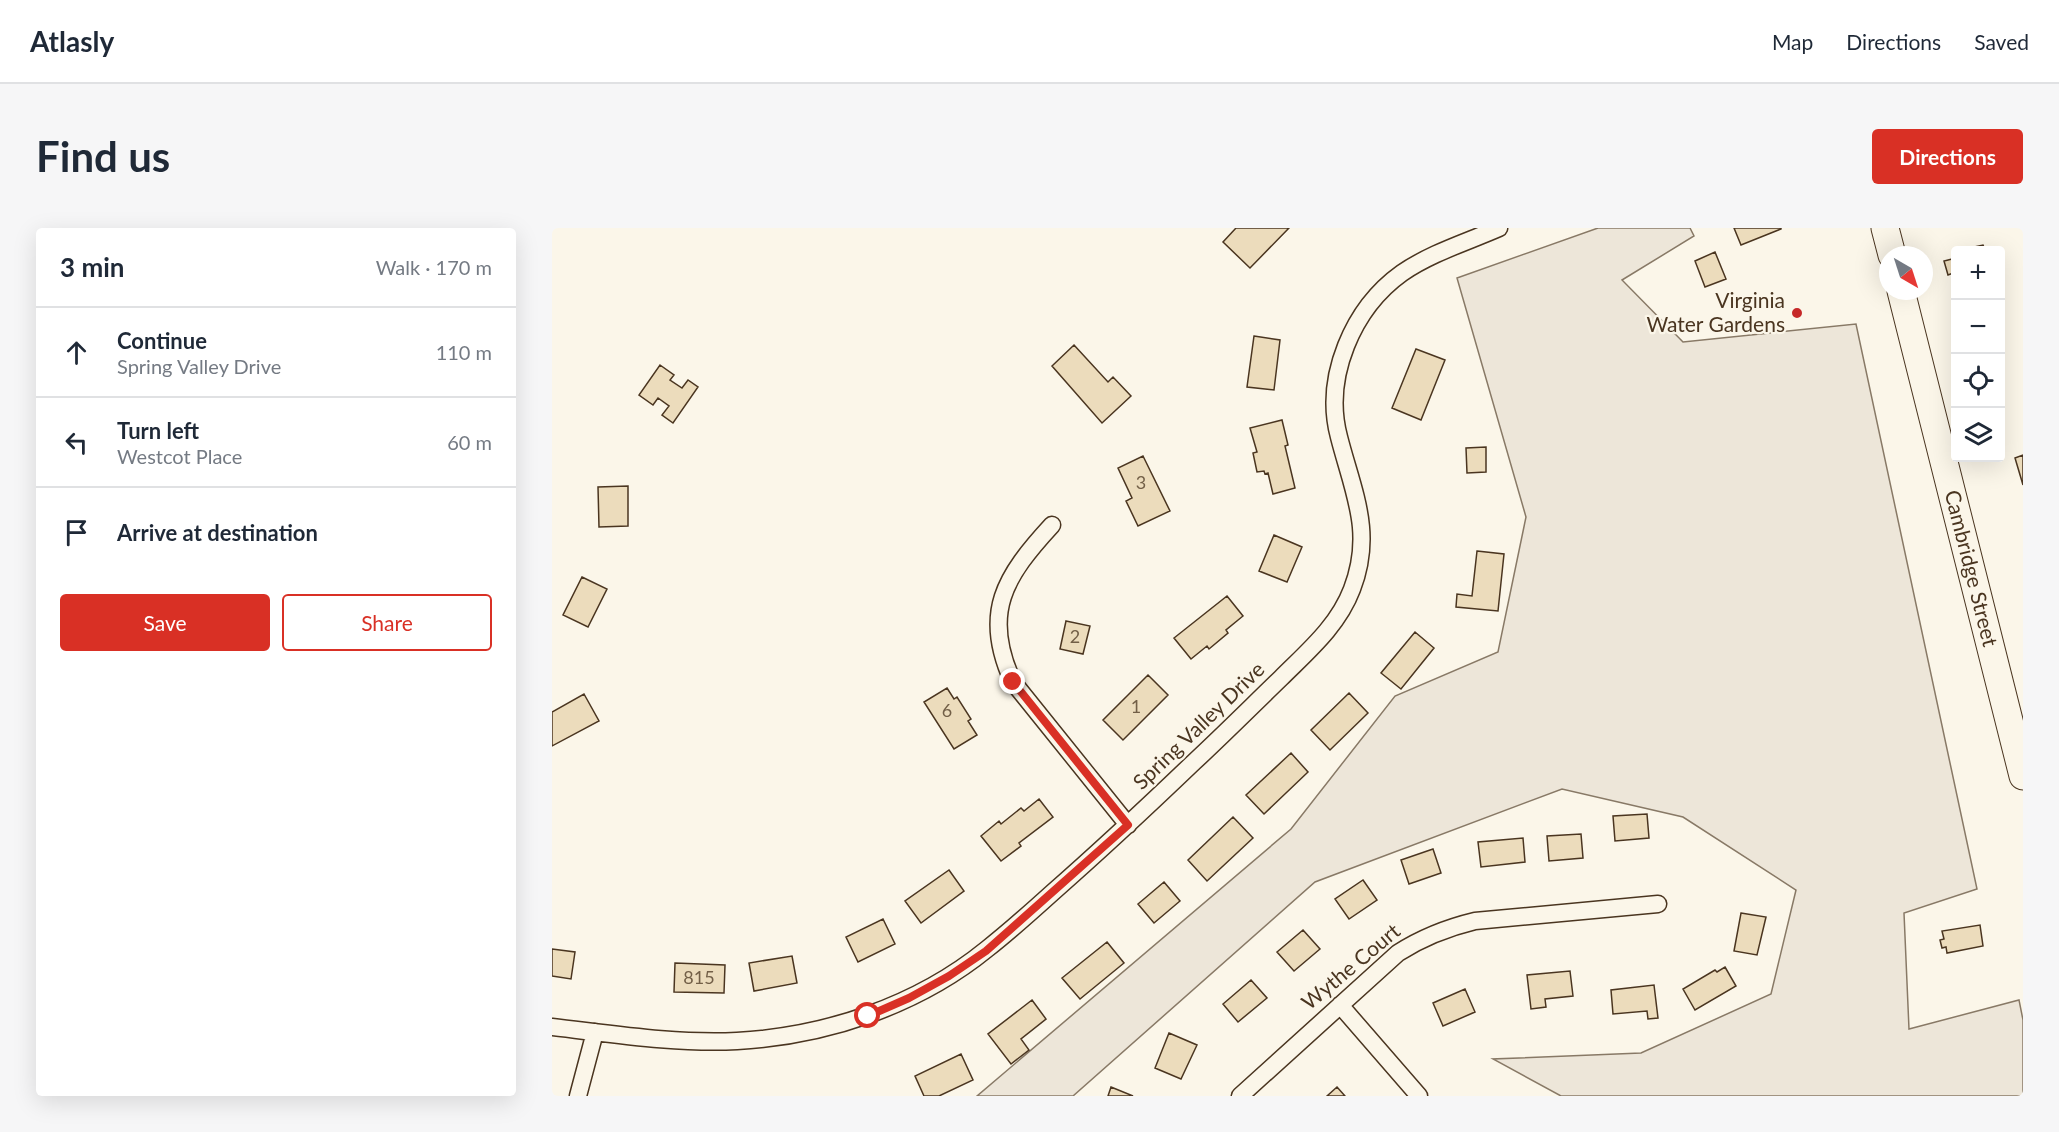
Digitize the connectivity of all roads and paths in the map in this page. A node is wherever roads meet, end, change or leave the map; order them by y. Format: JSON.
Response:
{"nodes":[{"id":1,"x":1499,"y":228,"type":"edge"},
{"id":2,"x":1885,"y":228,"type":"edge"},
{"id":3,"x":1890,"y":246,"type":"edge"},
{"id":4,"x":1903,"y":300,"type":"edge"},
{"id":5,"x":1053,"y":525,"type":"dead end"},
{"id":6,"x":2023,"y":776,"type":"edge"},
{"id":7,"x":1128,"y":825,"type":"junction"},
{"id":8,"x":1658,"y":904,"type":"dead end"},
{"id":9,"x":1340,"y":1005,"type":"junction"},
{"id":10,"x":552,"y":1027,"type":"edge"},
{"id":11,"x":596,"y":1032,"type":"junction"},
{"id":12,"x":578,"y":1096,"type":"edge"},
{"id":13,"x":1240,"y":1096,"type":"edge"},
{"id":14,"x":1419,"y":1096,"type":"edge"}],
"edges":[{"from":1,"to":7,"type":"street","name":"Spring Valley Drive"},
{"from":2,"to":3,"type":"main road"},
{"from":4,"to":6,"type":"main road","name":"Cambridge Street"},
{"from":5,"to":7,"type":"street"},
{"from":7,"to":11,"type":"street","name":"Spring Valley Drive"},
{"from":8,"to":9,"type":"street","name":"Wythe Court"},
{"from":9,"to":13,"type":"street","name":"Wythe Court"},
{"from":9,"to":14,"type":"street"},
{"from":10,"to":11,"type":"street","name":"Spring Valley Drive"},
{"from":11,"to":12,"type":"street"}]}
